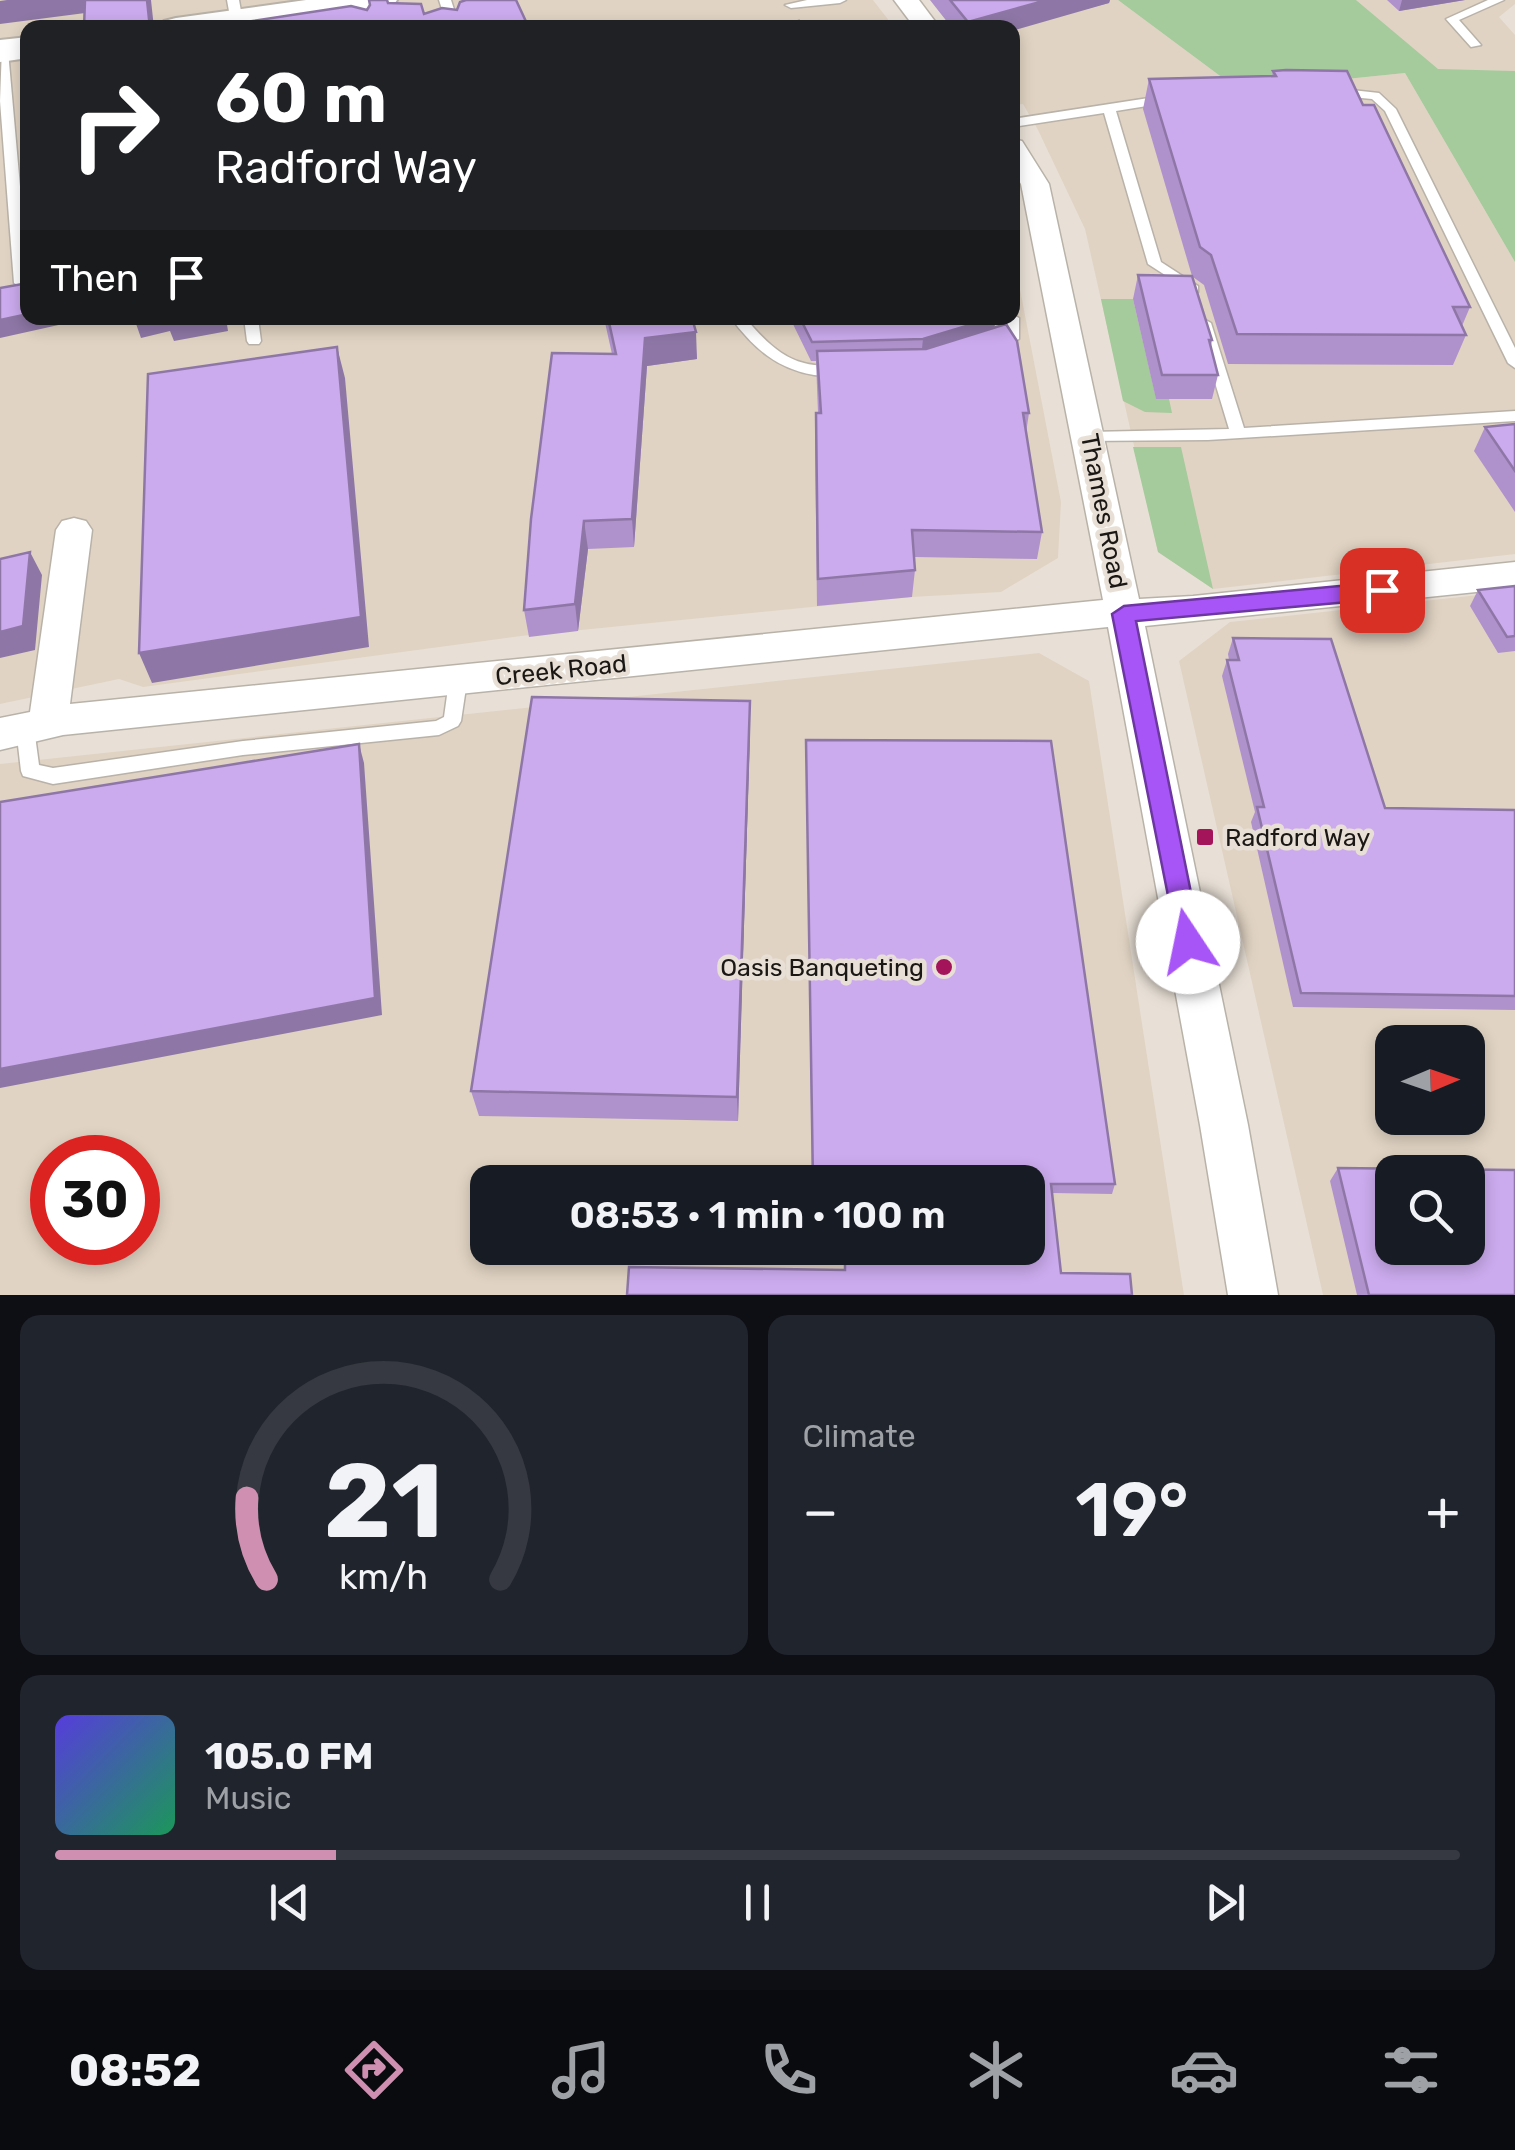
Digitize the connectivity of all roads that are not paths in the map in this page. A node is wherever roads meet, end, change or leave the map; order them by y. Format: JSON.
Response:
{"nodes":[{"id":1,"x":840,"y":0,"type":"edge"},
{"id":2,"x":1498,"y":0,"type":"edge"},
{"id":3,"x":352,"y":5,"type":"edge"},
{"id":4,"x":791,"y":6,"type":"dead end"},
{"id":5,"x":225,"y":20,"type":"edge"},
{"id":6,"x":1475,"y":45,"type":"dead end"},
{"id":7,"x":10,"y":50,"type":"edge"},
{"id":8,"x":1313,"y":91,"type":"edge"},
{"id":9,"x":1191,"y":98,"type":"edge"},
{"id":10,"x":1109,"y":108,"type":"junction"},
{"id":11,"x":1020,"y":122,"type":"edge"},
{"id":12,"x":1020,"y":160,"type":"edge"},
{"id":13,"x":20,"y":263,"type":"edge"},
{"id":14,"x":252,"y":325,"type":"edge"},
{"id":15,"x":743,"y":325,"type":"edge"},
{"id":16,"x":1012,"y":325,"type":"edge"},
{"id":17,"x":254,"y":341,"type":"dead end"},
{"id":18,"x":976,"y":350,"type":"edge"},
{"id":19,"x":1515,"y":363,"type":"edge"},
{"id":20,"x":851,"y":371,"type":"edge"},
{"id":21,"x":1515,"y":416,"type":"edge"},
{"id":22,"x":1238,"y":432,"type":"junction"},
{"id":23,"x":1090,"y":437,"type":"junction"},
{"id":24,"x":74,"y":530,"type":"dead end"},
{"id":25,"x":1515,"y":575,"type":"edge"},
{"id":26,"x":1124,"y":614,"type":"junction"},
{"id":27,"x":458,"y":681,"type":"junction"},
{"id":28,"x":24,"y":728,"type":"edge"},
{"id":29,"x":1254,"y":1295,"type":"edge"}],
"edges":[{"from":1,"to":4,"type":"lane"},
{"from":2,"to":6,"type":"lane"},
{"from":3,"to":5,"type":"street"},
{"from":7,"to":13,"type":"lane"},
{"from":8,"to":19,"type":"lane"},
{"from":9,"to":10,"type":"lane"},
{"from":10,"to":11,"type":"lane"},
{"from":10,"to":22,"type":"lane"},
{"from":12,"to":23,"type":"street","name":"Thames Road"},
{"from":14,"to":17,"type":"lane"},
{"from":15,"to":20,"type":"lane"},
{"from":16,"to":18,"type":"lane"},
{"from":21,"to":22,"type":"lane"},
{"from":22,"to":23,"type":"lane"},
{"from":23,"to":26,"type":"street","name":"Thames Road"},
{"from":24,"to":28,"type":"street"},
{"from":25,"to":26,"type":"street"},
{"from":26,"to":27,"type":"street","name":"Creek Road"},
{"from":26,"to":29,"type":"street","name":"Thames Road"},
{"from":27,"to":28,"type":"street","name":"Creek Road"},
{"from":27,"to":28,"type":"lane"}]}
